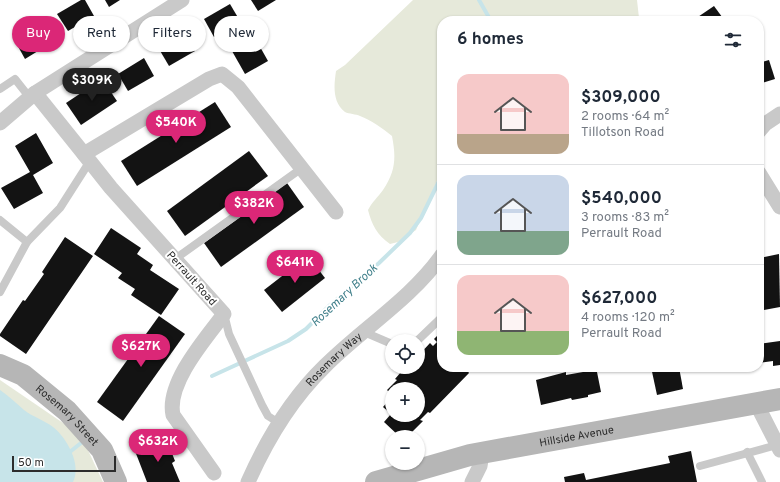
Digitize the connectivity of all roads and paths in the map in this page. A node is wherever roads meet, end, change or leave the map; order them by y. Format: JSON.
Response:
{"nodes":[{"id":1,"x":175,"y":2,"type":"edge"},
{"id":2,"x":0,"y":90,"type":"edge"},
{"id":3,"x":32,"y":95,"type":"junction"},
{"id":4,"x":780,"y":114,"type":"edge"},
{"id":5,"x":0,"y":123,"type":"edge"},
{"id":6,"x":764,"y":125,"type":"edge"},
{"id":7,"x":87,"y":158,"type":"junction"},
{"id":8,"x":302,"y":168,"type":"junction"},
{"id":9,"x":764,"y":181,"type":"edge"},
{"id":10,"x":780,"y":207,"type":"edge"},
{"id":11,"x":336,"y":212,"type":"dead end"},
{"id":12,"x":0,"y":220,"type":"edge"},
{"id":13,"x":27,"y":242,"type":"junction"},
{"id":14,"x":175,"y":259,"type":"junction"},
{"id":15,"x":437,"y":260,"type":"edge"},
{"id":16,"x":0,"y":292,"type":"edge"},
{"id":17,"x":224,"y":314,"type":"junction"},
{"id":18,"x":437,"y":322,"type":"edge"},
{"id":19,"x":364,"y":332,"type":"junction"},
{"id":20,"x":424,"y":334,"type":"edge"},
{"id":21,"x":385,"y":341,"type":"edge"},
{"id":22,"x":0,"y":365,"type":"edge"},
{"id":23,"x":780,"y":399,"type":"edge"},
{"id":24,"x":756,"y":403,"type":"junction"},
{"id":25,"x":279,"y":423,"type":"junction"},
{"id":26,"x":779,"y":448,"type":"edge"},
{"id":27,"x":747,"y":452,"type":"junction"},
{"id":28,"x":482,"y":454,"type":"junction"},
{"id":29,"x":700,"y":466,"type":"dead end"},
{"id":30,"x":214,"y":473,"type":"dead end"},
{"id":31,"x":387,"y":480,"type":"edge"},
{"id":32,"x":116,"y":482,"type":"edge"},
{"id":33,"x":248,"y":482,"type":"edge"},
{"id":34,"x":472,"y":482,"type":"edge"},
{"id":35,"x":762,"y":482,"type":"edge"}],
"edges":[{"from":1,"to":3,"type":"street"},
{"from":2,"to":3,"type":"lane"},
{"from":3,"to":5,"type":"street"},
{"from":3,"to":7,"type":"street","name":"Perrault Road"},
{"from":4,"to":6,"type":"street"},
{"from":7,"to":8,"type":"street"},
{"from":7,"to":13,"type":"lane"},
{"from":7,"to":14,"type":"street","name":"Perrault Road"},
{"from":8,"to":11,"type":"street"},
{"from":8,"to":14,"type":"lane"},
{"from":9,"to":10,"type":"street"},
{"from":12,"to":13,"type":"lane"},
{"from":13,"to":16,"type":"lane"},
{"from":14,"to":17,"type":"street","name":"Perrault Road"},
{"from":15,"to":19,"type":"street","name":"Rosemary Way"},
{"from":17,"to":25,"type":"lane"},
{"from":17,"to":30,"type":"street","name":"Perrault Road"},
{"from":18,"to":20,"type":"lane"},
{"from":19,"to":21,"type":"lane"},
{"from":19,"to":25,"type":"street","name":"Rosemary Way"},
{"from":22,"to":32,"type":"street","name":"Rosemary Street"},
{"from":23,"to":24,"type":"street","name":"Hillside Avenue"},
{"from":24,"to":26,"type":"street"},
{"from":24,"to":28,"type":"street","name":"Hillside Avenue"},
{"from":25,"to":33,"type":"street","name":"Rosemary Way"},
{"from":26,"to":27,"type":"lane"},
{"from":27,"to":29,"type":"lane"},
{"from":27,"to":35,"type":"lane"},
{"from":28,"to":31,"type":"street","name":"Hillside Avenue"},
{"from":28,"to":34,"type":"street"}]}
